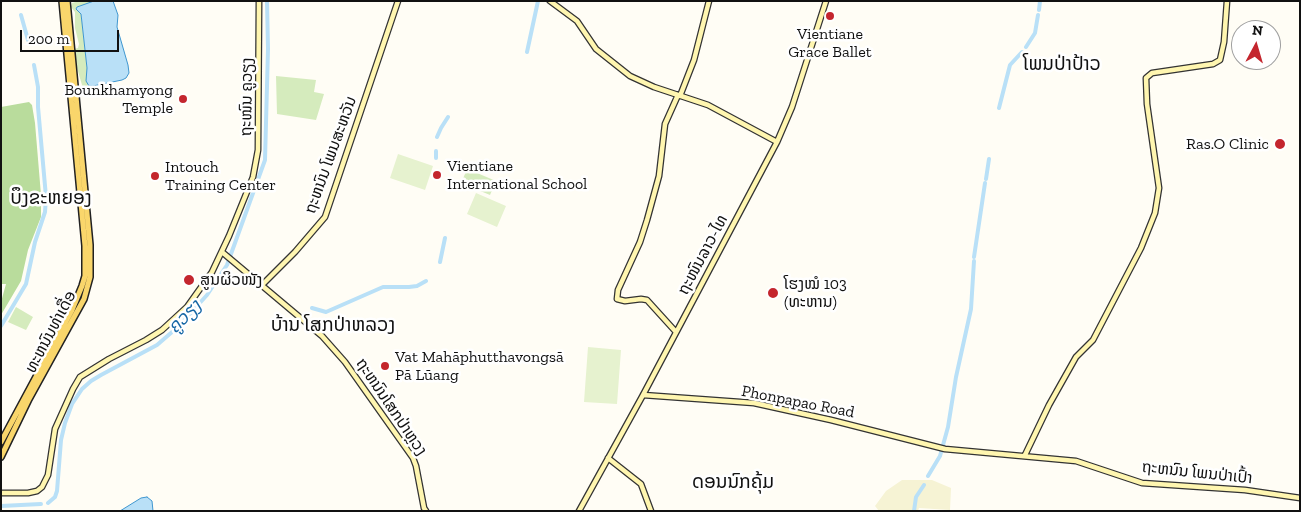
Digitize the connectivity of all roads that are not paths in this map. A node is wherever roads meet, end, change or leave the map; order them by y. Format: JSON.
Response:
{"nodes":[{"id":1,"x":62,"y":1,"type":"edge"},
{"id":2,"x":67,"y":1,"type":"edge"},
{"id":3,"x":259,"y":1,"type":"edge"},
{"id":4,"x":398,"y":1,"type":"edge"},
{"id":5,"x":550,"y":1,"type":"edge"},
{"id":6,"x":709,"y":1,"type":"edge"},
{"id":7,"x":826,"y":1,"type":"edge"},
{"id":8,"x":1227,"y":1,"type":"edge"},
{"id":9,"x":679,"y":95,"type":"junction"},
{"id":10,"x":777,"y":142,"type":"junction"},
{"id":11,"x":223,"y":253,"type":"junction"},
{"id":12,"x":262,"y":285,"type":"junction"},
{"id":13,"x":676,"y":332,"type":"junction"},
{"id":14,"x":643,"y":395,"type":"junction"},
{"id":15,"x":1,"y":442,"type":"edge"},
{"id":16,"x":943,"y":449,"type":"joint"},
{"id":17,"x":1025,"y":455,"type":"junction"},
{"id":18,"x":1,"y":457,"type":"edge"},
{"id":19,"x":608,"y":458,"type":"junction"},
{"id":20,"x":1,"y":494,"type":"edge"},
{"id":21,"x":1300,"y":498,"type":"edge"},
{"id":22,"x":425,"y":510,"type":"edge"},
{"id":23,"x":579,"y":511,"type":"edge"},
{"id":24,"x":651,"y":511,"type":"edge"}],
"edges":[{"from":1,"to":15,"type":"main road","name":"ທະຫນົນທ່າເດື່ອ"},
{"from":2,"to":18,"type":"main road","name":"ທະຫນົນທ່າເດື່ອ"},
{"from":3,"to":11,"type":"street","name":"ຖະໜົນ ຄູວຽງ"},
{"from":4,"to":12,"type":"street","name":"ຖະຫນົນ ໂພນສະຫວັນ"},
{"from":5,"to":9,"type":"street"},
{"from":6,"to":9,"type":"street"},
{"from":7,"to":10,"type":"street","name":"ຖະໜົນລາວ-ໄທ"},
{"from":8,"to":17,"type":"street"},
{"from":9,"to":10,"type":"street"},
{"from":9,"to":13,"type":"street"},
{"from":10,"to":13,"type":"street","name":"ຖະໜົນລາວ-ໄທ"},
{"from":11,"to":12,"type":"street","name":"ຖະຫນົນໂສກປ່າຫຼວງ"},
{"from":11,"to":20,"type":"street","name":"ຖະໜົນ ຄູວຽງ"},
{"from":12,"to":22,"type":"street","name":"ຖະຫນົນໂສກປ່າຫຼວງ"},
{"from":13,"to":14,"type":"street","name":"ຖະໜົນລາວ-ໄທ"},
{"from":14,"to":16,"type":"street","name":"Phonpapao Road"},
{"from":14,"to":19,"type":"street","name":"ຖະໜົນລາວ-ໄທ"},
{"from":16,"to":17,"type":"street","name":"ຖະຫນົນ ໂພນປ່າເປົ້າ"},
{"from":17,"to":21,"type":"street","name":"ຖະຫນົນ ໂພນປ່າເປົ້າ"},
{"from":19,"to":23,"type":"street","name":"ຖະໜົນລາວ-ໄທ"},
{"from":19,"to":24,"type":"street"}]}
